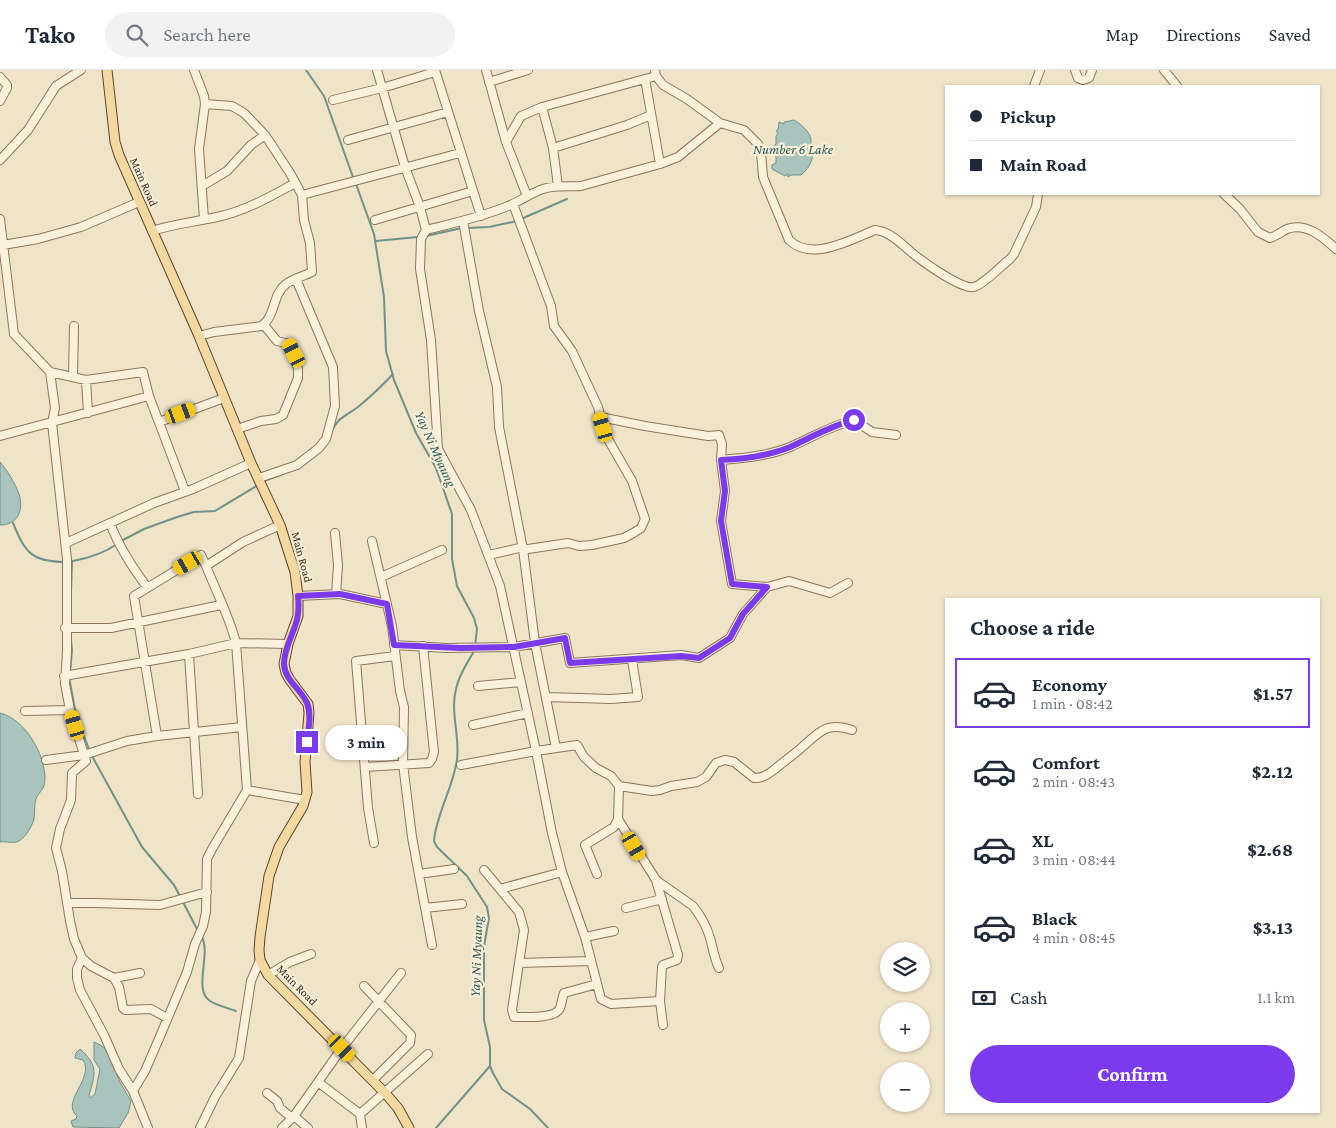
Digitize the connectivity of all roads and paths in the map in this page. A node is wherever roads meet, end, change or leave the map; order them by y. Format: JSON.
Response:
{"nodes":[{"id":1,"x":80,"y":70,"type":"edge"},
{"id":2,"x":107,"y":70,"type":"edge"},
{"id":3,"x":194,"y":70,"type":"edge"},
{"id":4,"x":377,"y":70,"type":"edge"},
{"id":5,"x":486,"y":70,"type":"edge"},
{"id":6,"x":528,"y":70,"type":"edge"},
{"id":7,"x":1040,"y":70,"type":"edge"},
{"id":8,"x":1075,"y":70,"type":"edge"},
{"id":9,"x":1092,"y":70,"type":"edge"},
{"id":10,"x":1164,"y":70,"type":"edge"},
{"id":11,"x":435,"y":71,"type":"edge"},
{"id":12,"x":656,"y":73,"type":"edge"},
{"id":13,"x":0,"y":77,"type":"edge"},
{"id":14,"x":645,"y":79,"type":"junction"},
{"id":15,"x":489,"y":82,"type":"junction"},
{"id":16,"x":1034,"y":85,"type":"edge"},
{"id":17,"x":1176,"y":85,"type":"edge"},
{"id":18,"x":382,"y":88,"type":"junction"},
{"id":19,"x":333,"y":100,"type":"dead end"},
{"id":20,"x":0,"y":101,"type":"edge"},
{"id":21,"x":205,"y":104,"type":"junction"},
{"id":22,"x":542,"y":106,"type":"junction"},
{"id":23,"x":448,"y":112,"type":"junction"},
{"id":24,"x":651,"y":115,"type":"junction"},
{"id":25,"x":720,"y":123,"type":"junction"},
{"id":26,"x":395,"y":128,"type":"junction"},
{"id":27,"x":265,"y":135,"type":"junction"},
{"id":28,"x":348,"y":140,"type":"dead end"},
{"id":29,"x":506,"y":142,"type":"junction"},
{"id":30,"x":0,"y":148,"type":"edge"},
{"id":31,"x":553,"y":148,"type":"junction"},
{"id":32,"x":460,"y":153,"type":"junction"},
{"id":33,"x":3,"y":157,"type":"edge"},
{"id":34,"x":660,"y":164,"type":"junction"},
{"id":35,"x":405,"y":167,"type":"junction"},
{"id":36,"x":295,"y":183,"type":"junction"},
{"id":37,"x":202,"y":186,"type":"junction"},
{"id":38,"x":558,"y":186,"type":"junction"},
{"id":39,"x":473,"y":191,"type":"junction"},
{"id":40,"x":302,"y":195,"type":"junction"},
{"id":41,"x":1038,"y":195,"type":"edge"},
{"id":42,"x":1225,"y":195,"type":"edge"},
{"id":43,"x":527,"y":196,"type":"junction"},
{"id":44,"x":139,"y":202,"type":"junction"},
{"id":45,"x":512,"y":204,"type":"junction"},
{"id":46,"x":420,"y":207,"type":"junction"},
{"id":47,"x":480,"y":216,"type":"junction"},
{"id":48,"x":0,"y":219,"type":"edge"},
{"id":49,"x":204,"y":219,"type":"junction"},
{"id":50,"x":375,"y":220,"type":"dead end"},
{"id":51,"x":463,"y":221,"type":"junction"},
{"id":52,"x":426,"y":230,"type":"junction"},
{"id":53,"x":152,"y":231,"type":"junction"},
{"id":54,"x":3,"y":245,"type":"junction"},
{"id":55,"x":1336,"y":249,"type":"edge"},
{"id":56,"x":296,"y":279,"type":"junction"},
{"id":57,"x":9,"y":300,"type":"junction"},
{"id":58,"x":0,"y":301,"type":"edge"},
{"id":59,"x":264,"y":325,"type":"junction"},
{"id":60,"x":74,"y":326,"type":"dead end"},
{"id":61,"x":199,"y":336,"type":"junction"},
{"id":62,"x":50,"y":372,"type":"junction"},
{"id":63,"x":73,"y":377,"type":"junction"},
{"id":64,"x":86,"y":380,"type":"junction"},
{"id":65,"x":148,"y":396,"type":"junction"},
{"id":66,"x":224,"y":398,"type":"junction"},
{"id":67,"x":88,"y":413,"type":"junction"},
{"id":68,"x":600,"y":417,"type":"junction"},
{"id":69,"x":159,"y":422,"type":"junction"},
{"id":70,"x":52,"y":423,"type":"junction"},
{"id":71,"x":237,"y":429,"type":"junction"},
{"id":72,"x":896,"y":435,"type":"dead end"},
{"id":73,"x":0,"y":436,"type":"edge"},
{"id":74,"x":721,"y":460,"type":"junction"},
{"id":75,"x":251,"y":463,"type":"junction"},
{"id":76,"x":259,"y":478,"type":"junction"},
{"id":77,"x":185,"y":492,"type":"junction"},
{"id":78,"x":110,"y":523,"type":"junction"},
{"id":79,"x":280,"y":525,"type":"junction"},
{"id":80,"x":335,"y":533,"type":"dead end"},
{"id":81,"x":372,"y":541,"type":"dead end"},
{"id":82,"x":66,"y":543,"type":"junction"},
{"id":83,"x":523,"y":549,"type":"junction"},
{"id":84,"x":442,"y":550,"type":"dead end"},
{"id":85,"x":489,"y":555,"type":"junction"},
{"id":86,"x":206,"y":566,"type":"junction"},
{"id":87,"x":381,"y":577,"type":"junction"},
{"id":88,"x":848,"y":583,"type":"dead end"},
{"id":89,"x":147,"y":587,"type":"junction"},
{"id":90,"x":767,"y":587,"type":"junction"},
{"id":91,"x":336,"y":594,"type":"junction"},
{"id":92,"x":298,"y":596,"type":"junction"},
{"id":93,"x":387,"y":604,"type":"junction"},
{"id":94,"x":221,"y":605,"type":"junction"},
{"id":95,"x":139,"y":623,"type":"junction"},
{"id":96,"x":69,"y":628,"type":"junction"},
{"id":97,"x":535,"y":642,"type":"junction"},
{"id":98,"x":236,"y":643,"type":"junction"},
{"id":99,"x":288,"y":644,"type":"junction"},
{"id":100,"x":394,"y":645,"type":"junction"},
{"id":101,"x":423,"y":646,"type":"junction"},
{"id":102,"x":514,"y":647,"type":"junction"},
{"id":103,"x":188,"y":654,"type":"junction"},
{"id":104,"x":396,"y":656,"type":"junction"},
{"id":105,"x":632,"y":660,"type":"junction"},
{"id":106,"x":145,"y":661,"type":"junction"},
{"id":107,"x":68,"y":675,"type":"junction"},
{"id":108,"x":522,"y":682,"type":"junction"},
{"id":109,"x":478,"y":686,"type":"dead end"},
{"id":110,"x":546,"y":697,"type":"junction"},
{"id":111,"x":70,"y":710,"type":"junction"},
{"id":112,"x":25,"y":711,"type":"dead end"},
{"id":113,"x":528,"y":713,"type":"junction"},
{"id":114,"x":474,"y":725,"type":"dead end"},
{"id":115,"x":242,"y":727,"type":"junction"},
{"id":116,"x":852,"y":730,"type":"dead end"},
{"id":117,"x":195,"y":732,"type":"junction"},
{"id":118,"x":157,"y":736,"type":"junction"},
{"id":119,"x":556,"y":748,"type":"junction"},
{"id":120,"x":536,"y":751,"type":"junction"},
{"id":121,"x":88,"y":753,"type":"junction"},
{"id":122,"x":46,"y":760,"type":"dead end"},
{"id":123,"x":403,"y":764,"type":"junction"},
{"id":124,"x":461,"y":765,"type":"dead end"},
{"id":125,"x":365,"y":767,"type":"junction"},
{"id":126,"x":619,"y":786,"type":"junction"},
{"id":127,"x":246,"y":790,"type":"junction"},
{"id":128,"x":198,"y":794,"type":"dead end"},
{"id":129,"x":305,"y":800,"type":"junction"},
{"id":130,"x":618,"y":819,"type":"junction"},
{"id":131,"x":374,"y":843,"type":"dead end"},
{"id":132,"x":454,"y":869,"type":"dead end"},
{"id":133,"x":484,"y":870,"type":"dead end"},
{"id":134,"x":562,"y":872,"type":"junction"},
{"id":135,"x":419,"y":874,"type":"junction"},
{"id":136,"x":598,"y":874,"type":"dead end"},
{"id":137,"x":656,"y":880,"type":"junction"},
{"id":138,"x":500,"y":889,"type":"junction"},
{"id":139,"x":207,"y":892,"type":"junction"},
{"id":140,"x":662,"y":899,"type":"junction"},
{"id":141,"x":68,"y":903,"type":"junction"},
{"id":142,"x":462,"y":904,"type":"dead end"},
{"id":143,"x":425,"y":908,"type":"junction"},
{"id":144,"x":626,"y":908,"type":"dead end"},
{"id":145,"x":614,"y":931,"type":"dead end"},
{"id":146,"x":585,"y":937,"type":"junction"},
{"id":147,"x":432,"y":945,"type":"dead end"},
{"id":148,"x":311,"y":954,"type":"dead end"},
{"id":149,"x":82,"y":958,"type":"junction"},
{"id":150,"x":260,"y":960,"type":"junction"},
{"id":151,"x":590,"y":961,"type":"junction"},
{"id":152,"x":519,"y":963,"type":"junction"},
{"id":153,"x":719,"y":968,"type":"dead end"},
{"id":154,"x":140,"y":973,"type":"dead end"},
{"id":155,"x":401,"y":973,"type":"dead end"},
{"id":156,"x":268,"y":975,"type":"junction"},
{"id":157,"x":114,"y":978,"type":"junction"},
{"id":158,"x":597,"y":984,"type":"junction"},
{"id":159,"x":364,"y":986,"type":"dead end"},
{"id":160,"x":379,"y":1001,"type":"junction"},
{"id":161,"x":660,"y":1001,"type":"junction"},
{"id":162,"x":167,"y":1018,"type":"junction"},
{"id":163,"x":663,"y":1025,"type":"dead end"},
{"id":164,"x":342,"y":1048,"type":"junction"},
{"id":165,"x":428,"y":1054,"type":"dead end"},
{"id":166,"x":373,"y":1080,"type":"junction"},
{"id":167,"x":318,"y":1082,"type":"junction"},
{"id":168,"x":133,"y":1091,"type":"junction"},
{"id":169,"x":268,"y":1093,"type":"dead end"},
{"id":170,"x":385,"y":1093,"type":"junction"},
{"id":171,"x":360,"y":1114,"type":"junction"},
{"id":172,"x":293,"y":1117,"type":"junction"},
{"id":173,"x":148,"y":1128,"type":"edge"},
{"id":174,"x":200,"y":1128,"type":"edge"},
{"id":175,"x":282,"y":1128,"type":"edge"},
{"id":176,"x":308,"y":1128,"type":"edge"},
{"id":177,"x":362,"y":1128,"type":"edge"},
{"id":178,"x":409,"y":1128,"type":"edge"}],
"edges":[{"from":1,"to":33,"type":"street"},
{"from":2,"to":44,"type":"main road","name":"Main Road"},
{"from":3,"to":21,"type":"street"},
{"from":4,"to":18,"type":"street"},
{"from":5,"to":15,"type":"street"},
{"from":6,"to":15,"type":"street"},
{"from":7,"to":16,"type":"street"},
{"from":8,"to":9,"type":"street"},
{"from":10,"to":17,"type":"street"},
{"from":11,"to":18,"type":"street"},
{"from":11,"to":23,"type":"street"},
{"from":12,"to":14,"type":"street"},
{"from":12,"to":25,"type":"street"},
{"from":13,"to":20,"type":"street"},
{"from":14,"to":22,"type":"street"},
{"from":14,"to":24,"type":"street"},
{"from":15,"to":29,"type":"street"},
{"from":18,"to":19,"type":"street"},
{"from":18,"to":26,"type":"street"},
{"from":21,"to":27,"type":"street"},
{"from":21,"to":37,"type":"street"},
{"from":22,"to":29,"type":"street"},
{"from":22,"to":31,"type":"street"},
{"from":23,"to":26,"type":"street"},
{"from":23,"to":32,"type":"street"},
{"from":24,"to":31,"type":"street"},
{"from":24,"to":34,"type":"street"},
{"from":25,"to":34,"type":"street"},
{"from":25,"to":41,"type":"street"},
{"from":26,"to":28,"type":"street"},
{"from":26,"to":35,"type":"street"},
{"from":27,"to":36,"type":"street"},
{"from":27,"to":37,"type":"street"},
{"from":29,"to":43,"type":"street"},
{"from":30,"to":33,"type":"street"},
{"from":31,"to":38,"type":"street"},
{"from":32,"to":35,"type":"street"},
{"from":32,"to":39,"type":"street"},
{"from":34,"to":38,"type":"street"},
{"from":35,"to":40,"type":"street"},
{"from":35,"to":46,"type":"street"},
{"from":36,"to":40,"type":"street"},
{"from":36,"to":49,"type":"street"},
{"from":37,"to":49,"type":"street"},
{"from":38,"to":43,"type":"street"},
{"from":39,"to":46,"type":"street"},
{"from":39,"to":47,"type":"street"},
{"from":40,"to":56,"type":"street"},
{"from":42,"to":55,"type":"street"},
{"from":43,"to":45,"type":"street"},
{"from":44,"to":53,"type":"main road","name":"Main Road"},
{"from":44,"to":54,"type":"street"},
{"from":45,"to":47,"type":"street"},
{"from":45,"to":68,"type":"street"},
{"from":46,"to":50,"type":"street"},
{"from":46,"to":52,"type":"street"},
{"from":47,"to":51,"type":"street"},
{"from":48,"to":54,"type":"street"},
{"from":49,"to":53,"type":"street"},
{"from":51,"to":52,"type":"street"},
{"from":51,"to":83,"type":"street"},
{"from":52,"to":85,"type":"street"},
{"from":53,"to":61,"type":"main road","name":"Main Road"},
{"from":54,"to":57,"type":"street"},
{"from":56,"to":59,"type":"street"},
{"from":56,"to":76,"type":"street"},
{"from":57,"to":58,"type":"street"},
{"from":57,"to":62,"type":"street"},
{"from":59,"to":61,"type":"street"},
{"from":59,"to":71,"type":"street"},
{"from":60,"to":63,"type":"street"},
{"from":61,"to":66,"type":"main road","name":"Main Road"},
{"from":62,"to":63,"type":"street"},
{"from":62,"to":70,"type":"street"},
{"from":63,"to":64,"type":"street"},
{"from":64,"to":65,"type":"street"},
{"from":64,"to":67,"type":"street"},
{"from":65,"to":67,"type":"street"},
{"from":65,"to":69,"type":"street"},
{"from":66,"to":69,"type":"street"},
{"from":66,"to":71,"type":"main road","name":"Main Road"},
{"from":67,"to":70,"type":"street"},
{"from":68,"to":74,"type":"street"},
{"from":68,"to":83,"type":"street"},
{"from":69,"to":77,"type":"street"},
{"from":70,"to":73,"type":"street"},
{"from":70,"to":82,"type":"street"},
{"from":71,"to":75,"type":"main road","name":"Main Road"},
{"from":72,"to":74,"type":"street"},
{"from":74,"to":90,"type":"street"},
{"from":75,"to":76,"type":"main road","name":"Main Road"},
{"from":75,"to":77,"type":"street"},
{"from":76,"to":79,"type":"main road","name":"Main Road"},
{"from":77,"to":78,"type":"street"},
{"from":78,"to":82,"type":"street"},
{"from":78,"to":89,"type":"street"},
{"from":79,"to":86,"type":"street"},
{"from":79,"to":92,"type":"main road","name":"Main Road"},
{"from":80,"to":91,"type":"street"},
{"from":81,"to":87,"type":"street"},
{"from":82,"to":96,"type":"street"},
{"from":83,"to":85,"type":"street"},
{"from":83,"to":97,"type":"street"},
{"from":84,"to":87,"type":"street"},
{"from":85,"to":102,"type":"street"},
{"from":86,"to":89,"type":"street"},
{"from":86,"to":94,"type":"street"},
{"from":87,"to":93,"type":"street"},
{"from":88,"to":90,"type":"street"},
{"from":89,"to":95,"type":"street"},
{"from":90,"to":105,"type":"street"},
{"from":91,"to":92,"type":"street"},
{"from":91,"to":93,"type":"street"},
{"from":92,"to":99,"type":"main road","name":"Main Road"},
{"from":93,"to":100,"type":"street"},
{"from":94,"to":95,"type":"street"},
{"from":94,"to":98,"type":"street"},
{"from":95,"to":96,"type":"street"},
{"from":95,"to":106,"type":"street"},
{"from":96,"to":107,"type":"street"},
{"from":97,"to":102,"type":"street"},
{"from":97,"to":105,"type":"street"},
{"from":97,"to":110,"type":"street"},
{"from":98,"to":99,"type":"street"},
{"from":98,"to":103,"type":"street"},
{"from":98,"to":115,"type":"street"},
{"from":99,"to":129,"type":"main road","name":"Main Road"},
{"from":100,"to":101,"type":"street"},
{"from":100,"to":104,"type":"street"},
{"from":101,"to":102,"type":"street"},
{"from":101,"to":123,"type":"street"},
{"from":102,"to":108,"type":"street"},
{"from":103,"to":106,"type":"street"},
{"from":103,"to":117,"type":"street"},
{"from":104,"to":123,"type":"street"},
{"from":104,"to":125,"type":"street"},
{"from":105,"to":110,"type":"street"},
{"from":106,"to":107,"type":"street"},
{"from":106,"to":118,"type":"street"},
{"from":107,"to":111,"type":"street"},
{"from":108,"to":109,"type":"street"},
{"from":108,"to":113,"type":"street"},
{"from":110,"to":119,"type":"street"},
{"from":111,"to":112,"type":"street"},
{"from":111,"to":121,"type":"street"},
{"from":113,"to":114,"type":"street"},
{"from":113,"to":120,"type":"street"},
{"from":115,"to":117,"type":"street"},
{"from":115,"to":127,"type":"street"},
{"from":116,"to":126,"type":"street"},
{"from":117,"to":118,"type":"street"},
{"from":117,"to":128,"type":"street"},
{"from":118,"to":121,"type":"street"},
{"from":119,"to":120,"type":"street"},
{"from":119,"to":126,"type":"street"},
{"from":120,"to":124,"type":"street"},
{"from":120,"to":134,"type":"street"},
{"from":121,"to":122,"type":"street"},
{"from":121,"to":141,"type":"street"},
{"from":123,"to":125,"type":"street"},
{"from":123,"to":135,"type":"street"},
{"from":125,"to":131,"type":"street"},
{"from":126,"to":130,"type":"street"},
{"from":127,"to":129,"type":"street"},
{"from":127,"to":139,"type":"street"},
{"from":129,"to":150,"type":"main road","name":"Main Road"},
{"from":130,"to":136,"type":"street"},
{"from":130,"to":137,"type":"street"},
{"from":132,"to":135,"type":"street"},
{"from":133,"to":138,"type":"street"},
{"from":134,"to":138,"type":"street"},
{"from":134,"to":146,"type":"street"},
{"from":135,"to":143,"type":"street"},
{"from":137,"to":140,"type":"street"},
{"from":137,"to":153,"type":"street"},
{"from":138,"to":152,"type":"street"},
{"from":139,"to":141,"type":"street"},
{"from":139,"to":162,"type":"street"},
{"from":140,"to":144,"type":"street"},
{"from":140,"to":161,"type":"street"},
{"from":141,"to":149,"type":"street"},
{"from":142,"to":143,"type":"street"},
{"from":143,"to":147,"type":"street"},
{"from":145,"to":146,"type":"street"},
{"from":146,"to":151,"type":"street"},
{"from":148,"to":156,"type":"street"},
{"from":149,"to":157,"type":"street"},
{"from":149,"to":168,"type":"street"},
{"from":150,"to":156,"type":"main road","name":"Main Road"},
{"from":150,"to":174,"type":"street"},
{"from":151,"to":152,"type":"street"},
{"from":151,"to":158,"type":"street"},
{"from":152,"to":158,"type":"street"},
{"from":154,"to":157,"type":"street"},
{"from":155,"to":160,"type":"street"},
{"from":156,"to":164,"type":"main road","name":"Main Road"},
{"from":157,"to":162,"type":"street"},
{"from":158,"to":161,"type":"street"},
{"from":159,"to":160,"type":"street"},
{"from":160,"to":164,"type":"street"},
{"from":160,"to":166,"type":"street"},
{"from":161,"to":163,"type":"street"},
{"from":162,"to":168,"type":"street"},
{"from":164,"to":166,"type":"main road","name":"Main Road"},
{"from":164,"to":167,"type":"street"},
{"from":165,"to":170,"type":"street"},
{"from":166,"to":170,"type":"main road","name":"Main Road"},
{"from":167,"to":171,"type":"street"},
{"from":167,"to":172,"type":"street"},
{"from":168,"to":173,"type":"street"},
{"from":169,"to":172,"type":"street"},
{"from":170,"to":171,"type":"street"},
{"from":170,"to":178,"type":"main road","name":"Main Road"},
{"from":171,"to":177,"type":"street"},
{"from":172,"to":175,"type":"street"},
{"from":172,"to":176,"type":"street"}]}
